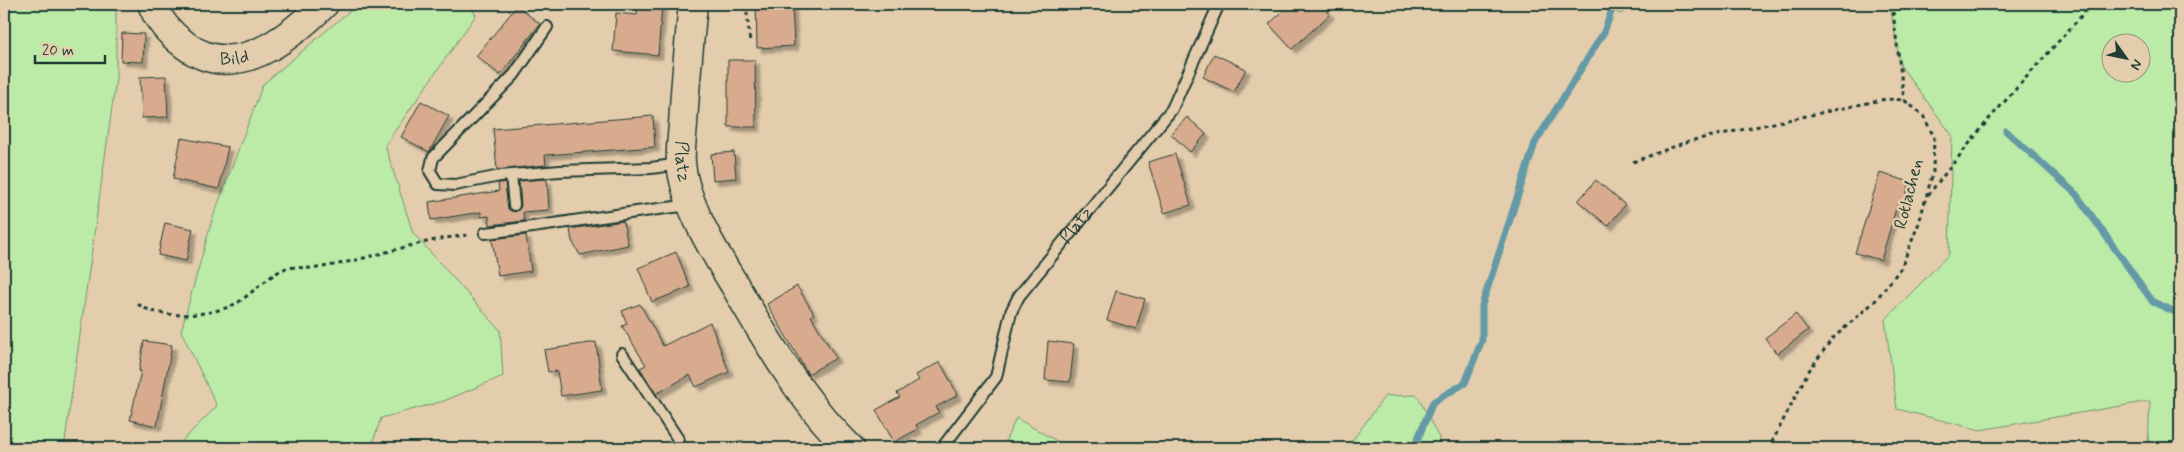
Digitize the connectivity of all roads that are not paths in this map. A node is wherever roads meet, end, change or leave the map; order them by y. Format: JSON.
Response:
{"nodes":[{"id":1,"x":152,"y":4,"type":"edge"},
{"id":2,"x":324,"y":4,"type":"edge"},
{"id":3,"x":693,"y":4,"type":"edge"},
{"id":4,"x":1219,"y":4,"type":"edge"},
{"id":5,"x":547,"y":27,"type":"dead end"},
{"id":6,"x":681,"y":164,"type":"junction"},
{"id":7,"x":511,"y":175,"type":"junction"},
{"id":8,"x":514,"y":205,"type":"dead end"},
{"id":9,"x":692,"y":205,"type":"junction"},
{"id":10,"x":485,"y":234,"type":"road end"},
{"id":11,"x":622,"y":354,"type":"dead end"},
{"id":12,"x":676,"y":448,"type":"edge"},
{"id":13,"x":850,"y":448,"type":"edge"},
{"id":14,"x":942,"y":448,"type":"edge"}],
"edges":[{"from":1,"to":2,"type":"street","name":"Bild"},
{"from":3,"to":6,"type":"street","name":"Platz"},
{"from":4,"to":14,"type":"lane","name":"Platz"},
{"from":5,"to":7,"type":"lane"},
{"from":6,"to":7,"type":"lane"},
{"from":6,"to":9,"type":"street","name":"Platz"},
{"from":7,"to":8,"type":"lane"},
{"from":9,"to":10,"type":"lane"},
{"from":9,"to":13,"type":"street","name":"Platz"},
{"from":11,"to":12,"type":"lane"}]}
